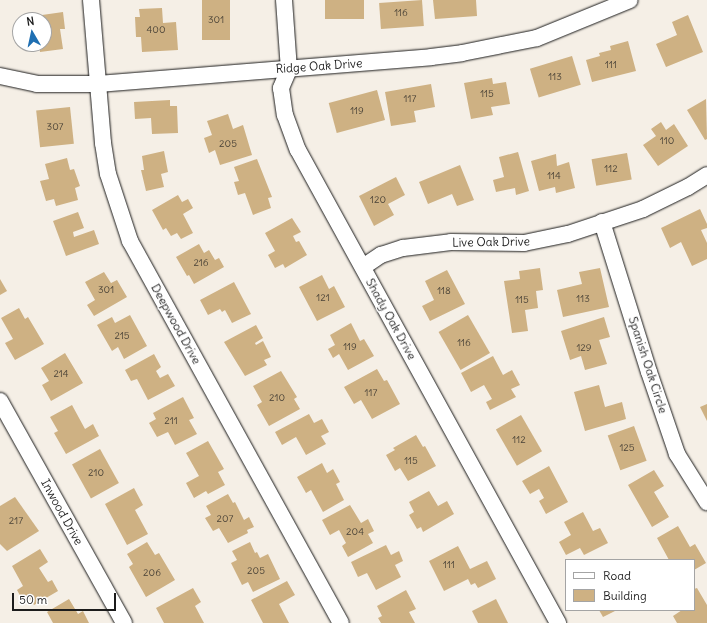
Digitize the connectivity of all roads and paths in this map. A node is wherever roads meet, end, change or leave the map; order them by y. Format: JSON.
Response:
{"nodes":[{"id":1,"x":91,"y":0,"type":"edge"},
{"id":2,"x":284,"y":0,"type":"edge"},
{"id":3,"x":630,"y":0,"type":"edge"},
{"id":4,"x":289,"y":69,"type":"junction"},
{"id":5,"x":0,"y":76,"type":"edge"},
{"id":6,"x":98,"y":84,"type":"junction"},
{"id":7,"x":707,"y":175,"type":"edge"},
{"id":8,"x":602,"y":222,"type":"junction"},
{"id":9,"x":363,"y":267,"type":"junction"},
{"id":10,"x":2,"y":408,"type":"edge"},
{"id":11,"x":707,"y":502,"type":"edge"},
{"id":12,"x":124,"y":623,"type":"edge"},
{"id":13,"x":340,"y":623,"type":"edge"},
{"id":14,"x":558,"y":623,"type":"edge"}],
"edges":[{"from":1,"to":6,"type":"street","name":"Deepwood Drive"},
{"from":2,"to":4,"type":"street","name":"Shady Oak Drive"},
{"from":3,"to":4,"type":"street","name":"Ridge Oak Drive"},
{"from":4,"to":6,"type":"street","name":"Ridge Oak Drive"},
{"from":4,"to":9,"type":"street","name":"Shady Oak Drive"},
{"from":5,"to":6,"type":"street","name":"Ridge Oak Drive"},
{"from":6,"to":13,"type":"street","name":"Deepwood Drive"},
{"from":7,"to":8,"type":"street","name":"Live Oak Drive"},
{"from":8,"to":9,"type":"street","name":"Live Oak Drive"},
{"from":8,"to":11,"type":"street","name":"Spanish Oak Circle"},
{"from":9,"to":14,"type":"street","name":"Shady Oak Drive"},
{"from":10,"to":12,"type":"street","name":"Inwood Drive"}]}
